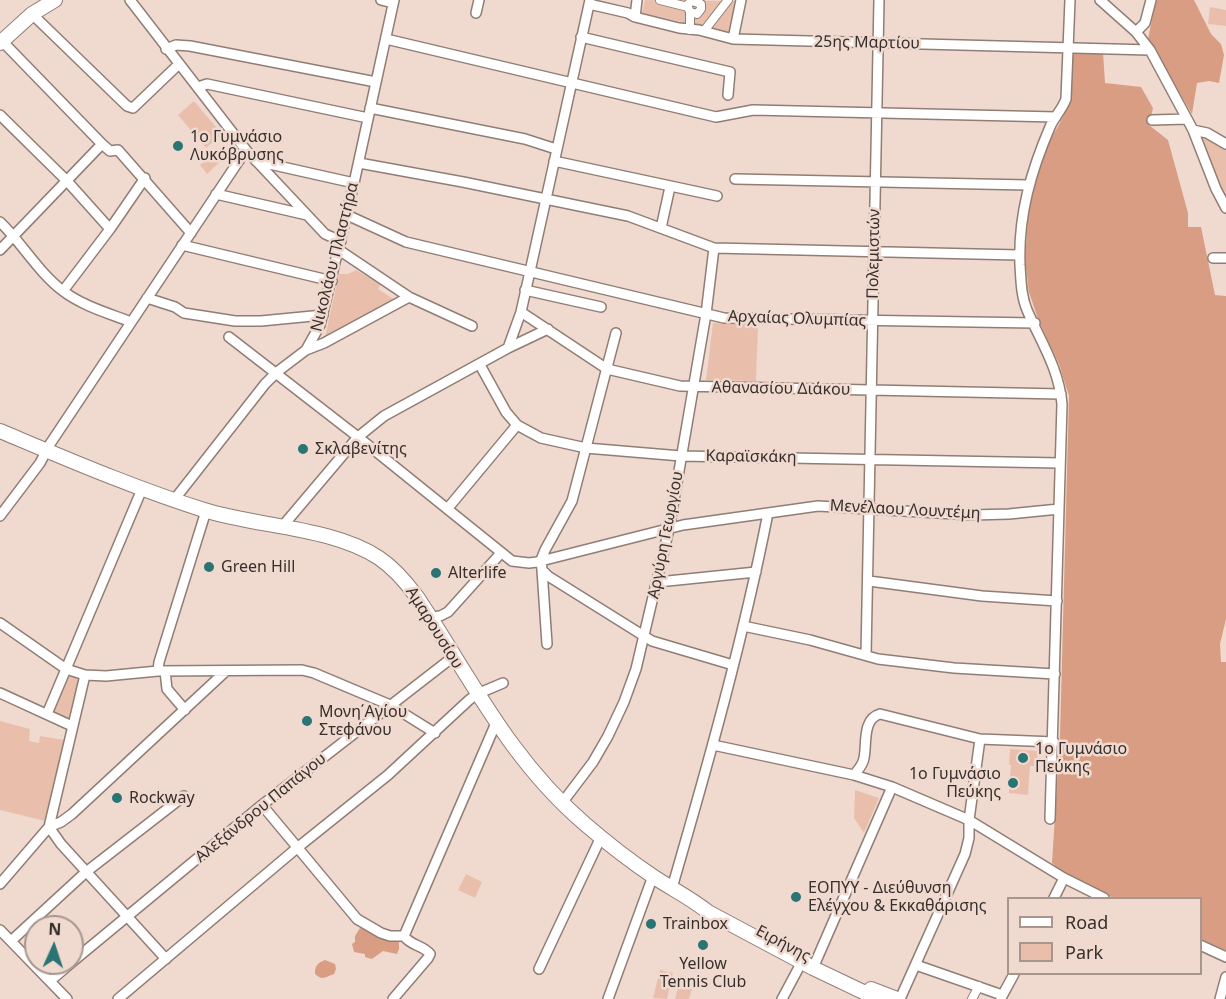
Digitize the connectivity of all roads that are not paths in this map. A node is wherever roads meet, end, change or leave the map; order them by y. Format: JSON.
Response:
{"nodes":[{"id":1,"x":55,"y":0,"type":"edge"},
{"id":2,"x":130,"y":0,"type":"edge"},
{"id":3,"x":381,"y":0,"type":"edge"},
{"id":4,"x":479,"y":0,"type":"edge"},
{"id":5,"x":626,"y":0,"type":"edge"},
{"id":6,"x":660,"y":0,"type":"edge"},
{"id":7,"x":728,"y":0,"type":"edge"},
{"id":8,"x":741,"y":0,"type":"edge"},
{"id":9,"x":879,"y":0,"type":"edge"},
{"id":10,"x":1070,"y":0,"type":"edge"},
{"id":11,"x":1100,"y":0,"type":"edge"},
{"id":12,"x":1151,"y":0,"type":"edge"},
{"id":13,"x":394,"y":2,"type":"edge"},
{"id":14,"x":590,"y":2,"type":"edge"},
{"id":15,"x":636,"y":3,"type":"edge"},
{"id":16,"x":689,"y":6,"type":"edge"},
{"id":17,"x":476,"y":13,"type":"dead end"},
{"id":18,"x":32,"y":14,"type":"junction"},
{"id":19,"x":717,"y":15,"type":"junction"},
{"id":20,"x":635,"y":17,"type":"junction"},
{"id":21,"x":690,"y":30,"type":"junction"},
{"id":22,"x":704,"y":32,"type":"junction"},
{"id":23,"x":1136,"y":32,"type":"junction"},
{"id":24,"x":581,"y":37,"type":"junction"},
{"id":25,"x":386,"y":39,"type":"junction"},
{"id":26,"x":733,"y":39,"type":"junction"},
{"id":27,"x":1,"y":42,"type":"edge"},
{"id":28,"x":879,"y":43,"type":"junction"},
{"id":29,"x":1068,"y":48,"type":"junction"},
{"id":30,"x":166,"y":49,"type":"junction"},
{"id":31,"x":1150,"y":50,"type":"junction"},
{"id":32,"x":179,"y":64,"type":"junction"},
{"id":33,"x":376,"y":82,"type":"junction"},
{"id":34,"x":572,"y":83,"type":"junction"},
{"id":35,"x":198,"y":87,"type":"junction"},
{"id":36,"x":728,"y":96,"type":"dead end"},
{"id":37,"x":369,"y":113,"type":"junction"},
{"id":38,"x":877,"y":113,"type":"junction"},
{"id":39,"x":0,"y":115,"type":"edge"},
{"id":40,"x":1056,"y":117,"type":"junction"},
{"id":41,"x":1187,"y":119,"type":"junction"},
{"id":42,"x":1152,"y":120,"type":"dead end"},
{"id":43,"x":1193,"y":130,"type":"junction"},
{"id":44,"x":102,"y":144,"type":"junction"},
{"id":45,"x":1226,"y":144,"type":"edge"},
{"id":46,"x":556,"y":149,"type":"junction"},
{"id":47,"x":246,"y":150,"type":"junction"},
{"id":48,"x":256,"y":161,"type":"junction"},
{"id":49,"x":554,"y":161,"type":"junction"},
{"id":50,"x":359,"y":163,"type":"junction"},
{"id":51,"x":145,"y":178,"type":"junction"},
{"id":52,"x":735,"y":179,"type":"dead end"},
{"id":53,"x":67,"y":181,"type":"junction"},
{"id":54,"x":354,"y":183,"type":"junction"},
{"id":55,"x":876,"y":183,"type":"junction"},
{"id":56,"x":1028,"y":185,"type":"junction"},
{"id":57,"x":670,"y":188,"type":"junction"},
{"id":58,"x":216,"y":194,"type":"junction"},
{"id":59,"x":717,"y":196,"type":"dead end"},
{"id":60,"x":545,"y":200,"type":"junction"},
{"id":61,"x":1226,"y":207,"type":"edge"},
{"id":62,"x":307,"y":215,"type":"junction"},
{"id":63,"x":347,"y":215,"type":"junction"},
{"id":64,"x":0,"y":222,"type":"edge"},
{"id":65,"x":661,"y":228,"type":"junction"},
{"id":66,"x":110,"y":229,"type":"junction"},
{"id":67,"x":191,"y":233,"type":"junction"},
{"id":68,"x":14,"y":236,"type":"junction"},
{"id":69,"x":182,"y":244,"type":"junction"},
{"id":70,"x":340,"y":245,"type":"junction"},
{"id":71,"x":714,"y":248,"type":"junction"},
{"id":72,"x":0,"y":250,"type":"edge"},
{"id":73,"x":874,"y":252,"type":"junction"},
{"id":74,"x":1019,"y":255,"type":"junction"},
{"id":75,"x":1213,"y":258,"type":"dead end"},
{"id":76,"x":1226,"y":258,"type":"edge"},
{"id":77,"x":529,"y":272,"type":"junction"},
{"id":78,"x":332,"y":281,"type":"junction"},
{"id":79,"x":525,"y":290,"type":"junction"},
{"id":80,"x":63,"y":291,"type":"junction"},
{"id":81,"x":409,"y":297,"type":"junction"},
{"id":82,"x":147,"y":298,"type":"junction"},
{"id":83,"x":601,"y":307,"type":"dead end"},
{"id":84,"x":521,"y":312,"type":"junction"},
{"id":85,"x":706,"y":314,"type":"junction"},
{"id":86,"x":324,"y":315,"type":"junction"},
{"id":87,"x":873,"y":321,"type":"junction"},
{"id":88,"x":131,"y":322,"type":"junction"},
{"id":89,"x":1035,"y":323,"type":"junction"},
{"id":90,"x":472,"y":326,"type":"dead end"},
{"id":91,"x":548,"y":329,"type":"junction"},
{"id":92,"x":616,"y":333,"type":"dead end"},
{"id":93,"x":229,"y":337,"type":"dead end"},
{"id":94,"x":508,"y":348,"type":"junction"},
{"id":95,"x":306,"y":350,"type":"junction"},
{"id":96,"x":480,"y":365,"type":"junction"},
{"id":97,"x":607,"y":369,"type":"junction"},
{"id":98,"x":277,"y":372,"type":"junction"},
{"id":99,"x":693,"y":387,"type":"junction"},
{"id":100,"x":872,"y":390,"type":"junction"},
{"id":101,"x":1061,"y":394,"type":"junction"},
{"id":102,"x":517,"y":425,"type":"junction"},
{"id":103,"x":0,"y":431,"type":"edge"},
{"id":104,"x":358,"y":437,"type":"junction"},
{"id":105,"x":586,"y":448,"type":"junction"},
{"id":106,"x":47,"y":451,"type":"junction"},
{"id":107,"x":681,"y":456,"type":"junction"},
{"id":108,"x":871,"y":460,"type":"junction"},
{"id":109,"x":1060,"y":463,"type":"junction"},
{"id":110,"x":142,"y":489,"type":"junction"},
{"id":111,"x":174,"y":500,"type":"junction"},
{"id":112,"x":448,"y":508,"type":"junction"},
{"id":113,"x":869,"y":508,"type":"junction"},
{"id":114,"x":1059,"y":509,"type":"junction"},
{"id":115,"x":206,"y":511,"type":"junction"},
{"id":116,"x":768,"y":513,"type":"junction"},
{"id":117,"x":0,"y":516,"type":"edge"},
{"id":118,"x":287,"y":529,"type":"junction"},
{"id":119,"x":669,"y":529,"type":"junction"},
{"id":120,"x":501,"y":553,"type":"junction"},
{"id":121,"x":541,"y":565,"type":"junction"},
{"id":122,"x":756,"y":573,"type":"junction"},
{"id":123,"x":869,"y":581,"type":"junction"},
{"id":124,"x":658,"y":582,"type":"junction"},
{"id":125,"x":1057,"y":601,"type":"junction"},
{"id":126,"x":430,"y":617,"type":"junction"},
{"id":127,"x":0,"y":623,"type":"edge"},
{"id":128,"x":743,"y":626,"type":"junction"},
{"id":129,"x":644,"y":637,"type":"junction"},
{"id":130,"x":547,"y":644,"type":"dead end"},
{"id":131,"x":866,"y":655,"type":"junction"},
{"id":132,"x":453,"y":657,"type":"junction"},
{"id":133,"x":733,"y":665,"type":"junction"},
{"id":134,"x":66,"y":669,"type":"junction"},
{"id":135,"x":162,"y":671,"type":"junction"},
{"id":136,"x":226,"y":671,"type":"junction"},
{"id":137,"x":1055,"y":674,"type":"junction"},
{"id":138,"x":85,"y":675,"type":"junction"},
{"id":139,"x":503,"y":683,"type":"dead end"},
{"id":140,"x":0,"y":693,"type":"edge"},
{"id":141,"x":477,"y":694,"type":"junction"},
{"id":142,"x":390,"y":705,"type":"junction"},
{"id":143,"x":185,"y":710,"type":"junction"},
{"id":144,"x":47,"y":714,"type":"junction"},
{"id":145,"x":496,"y":723,"type":"junction"},
{"id":146,"x":72,"y":726,"type":"junction"},
{"id":147,"x":435,"y":734,"type":"junction"},
{"id":148,"x":980,"y":739,"type":"junction"},
{"id":149,"x":1054,"y":742,"type":"junction"},
{"id":150,"x":713,"y":745,"type":"junction"},
{"id":151,"x":854,"y":775,"type":"junction"},
{"id":152,"x":892,"y":787,"type":"junction"},
{"id":153,"x":184,"y":796,"type":"dead end"},
{"id":154,"x":562,"y":802,"type":"junction"},
{"id":155,"x":262,"y":805,"type":"junction"},
{"id":156,"x":1050,"y":819,"type":"dead end"},
{"id":157,"x":969,"y":820,"type":"junction"},
{"id":158,"x":49,"y":827,"type":"junction"},
{"id":159,"x":601,"y":837,"type":"junction"},
{"id":160,"x":297,"y":848,"type":"junction"},
{"id":161,"x":86,"y":872,"type":"junction"},
{"id":162,"x":653,"y":876,"type":"junction"},
{"id":163,"x":1064,"y":878,"type":"junction"},
{"id":164,"x":0,"y":884,"type":"edge"},
{"id":165,"x":672,"y":888,"type":"junction"},
{"id":166,"x":1054,"y":897,"type":"edge"},
{"id":167,"x":1102,"y":897,"type":"edge"},
{"id":168,"x":695,"y":901,"type":"joint"},
{"id":169,"x":126,"y":917,"type":"junction"},
{"id":170,"x":0,"y":930,"type":"edge"},
{"id":171,"x":404,"y":936,"type":"junction"},
{"id":172,"x":10,"y":941,"type":"junction"},
{"id":173,"x":1202,"y":946,"type":"edge"},
{"id":174,"x":84,"y":953,"type":"edge"},
{"id":175,"x":1226,"y":957,"type":"edge"},
{"id":176,"x":166,"y":959,"type":"junction"},
{"id":177,"x":809,"y":962,"type":"junction"},
{"id":178,"x":916,"y":965,"type":"junction"},
{"id":179,"x":538,"y":969,"type":"dead end"},
{"id":180,"x":57,"y":975,"type":"edge"},
{"id":181,"x":1013,"y":975,"type":"edge"},
{"id":182,"x":1226,"y":976,"type":"edge"},
{"id":183,"x":50,"y":981,"type":"junction"},
{"id":184,"x":979,"y":987,"type":"junction"},
{"id":185,"x":1001,"y":997,"type":"edge"},
{"id":186,"x":873,"y":998,"type":"edge"},
{"id":187,"x":67,"y":999,"type":"edge"},
{"id":188,"x":118,"y":999,"type":"edge"},
{"id":189,"x":393,"y":999,"type":"edge"},
{"id":190,"x":608,"y":999,"type":"edge"},
{"id":191,"x":782,"y":999,"type":"edge"},
{"id":192,"x":898,"y":999,"type":"edge"},
{"id":193,"x":972,"y":999,"type":"edge"},
{"id":194,"x":1220,"y":999,"type":"edge"}],
"edges":[{"from":1,"to":18,"type":"main road"},
{"from":2,"to":30,"type":"street"},
{"from":3,"to":13,"type":"street"},
{"from":4,"to":17,"type":"street"},
{"from":5,"to":15,"type":"street"},
{"from":6,"to":16,"type":"street"},
{"from":7,"to":19,"type":"street"},
{"from":8,"to":26,"type":"street"},
{"from":9,"to":28,"type":"street","name":"Πολεμιστών"},
{"from":10,"to":29,"type":"street"},
{"from":11,"to":23,"type":"street"},
{"from":12,"to":23,"type":"street"},
{"from":13,"to":25,"type":"street","name":"Νικολάου Πλαστήρα"},
{"from":14,"to":20,"type":"street","name":"25ης Μαρτίου"},
{"from":14,"to":24,"type":"street"},
{"from":15,"to":20,"type":"street"},
{"from":16,"to":19,"type":"street"},
{"from":16,"to":21,"type":"street"},
{"from":18,"to":27,"type":"main road"},
{"from":18,"to":32,"type":"street"},
{"from":19,"to":22,"type":"street"},
{"from":20,"to":21,"type":"street","name":"25ης Μαρτίου"},
{"from":21,"to":22,"type":"street","name":"25ης Μαρτίου"},
{"from":22,"to":26,"type":"street","name":"25ης Μαρτίου"},
{"from":23,"to":31,"type":"street"},
{"from":24,"to":34,"type":"street"},
{"from":24,"to":36,"type":"street"},
{"from":25,"to":33,"type":"street","name":"Νικολάου Πλαστήρα"},
{"from":25,"to":34,"type":"street"},
{"from":26,"to":28,"type":"street","name":"25ης Μαρτίου"},
{"from":27,"to":44,"type":"street"},
{"from":28,"to":29,"type":"street","name":"25ης Μαρτίου"},
{"from":28,"to":38,"type":"street","name":"Πολεμιστών"},
{"from":29,"to":31,"type":"street","name":"25ης Μαρτίου"},
{"from":29,"to":40,"type":"street"},
{"from":30,"to":32,"type":"street"},
{"from":30,"to":33,"type":"street"},
{"from":31,"to":41,"type":"street"},
{"from":32,"to":35,"type":"street"},
{"from":33,"to":37,"type":"street","name":"Νικολάου Πλαστήρα"},
{"from":34,"to":38,"type":"street"},
{"from":34,"to":46,"type":"street"},
{"from":35,"to":37,"type":"street"},
{"from":35,"to":47,"type":"street"},
{"from":37,"to":46,"type":"street"},
{"from":37,"to":50,"type":"street","name":"Νικολάου Πλαστήρα"},
{"from":38,"to":40,"type":"street"},
{"from":38,"to":55,"type":"street","name":"Πολεμιστών"},
{"from":39,"to":53,"type":"street"},
{"from":40,"to":56,"type":"street"},
{"from":41,"to":42,"type":"street"},
{"from":41,"to":43,"type":"street"},
{"from":43,"to":45,"type":"street"},
{"from":43,"to":61,"type":"street"},
{"from":44,"to":51,"type":"street"},
{"from":44,"to":53,"type":"street"},
{"from":46,"to":49,"type":"street"},
{"from":47,"to":48,"type":"street"},
{"from":47,"to":58,"type":"street"},
{"from":48,"to":54,"type":"street"},
{"from":48,"to":62,"type":"street"},
{"from":49,"to":57,"type":"street"},
{"from":49,"to":60,"type":"street"},
{"from":50,"to":54,"type":"street","name":"Νικολάου Πλαστήρα"},
{"from":50,"to":60,"type":"street"},
{"from":51,"to":66,"type":"street"},
{"from":51,"to":67,"type":"street"},
{"from":52,"to":55,"type":"street"},
{"from":53,"to":66,"type":"street"},
{"from":53,"to":68,"type":"street"},
{"from":54,"to":63,"type":"street","name":"Νικολάου Πλαστήρα"},
{"from":55,"to":56,"type":"street"},
{"from":55,"to":73,"type":"street","name":"Πολεμιστών"},
{"from":56,"to":74,"type":"street"},
{"from":57,"to":59,"type":"street"},
{"from":57,"to":65,"type":"street"},
{"from":58,"to":62,"type":"street"},
{"from":58,"to":67,"type":"street"},
{"from":60,"to":65,"type":"street"},
{"from":60,"to":77,"type":"street"},
{"from":62,"to":70,"type":"street"},
{"from":63,"to":70,"type":"street","name":"Νικολάου Πλαστήρα"},
{"from":63,"to":77,"type":"street","name":"Αρχαίας Ολυμπίας"},
{"from":64,"to":68,"type":"street"},
{"from":65,"to":71,"type":"street"},
{"from":66,"to":80,"type":"street"},
{"from":67,"to":69,"type":"street"},
{"from":68,"to":72,"type":"street"},
{"from":68,"to":80,"type":"street"},
{"from":69,"to":78,"type":"street"},
{"from":69,"to":82,"type":"street"},
{"from":70,"to":78,"type":"street","name":"Νικολάου Πλαστήρα"},
{"from":70,"to":81,"type":"street"},
{"from":71,"to":73,"type":"street"},
{"from":71,"to":85,"type":"street","name":"Αργύρη Γεωργίου"},
{"from":73,"to":74,"type":"street"},
{"from":73,"to":87,"type":"street","name":"Πολεμιστών"},
{"from":74,"to":89,"type":"street"},
{"from":75,"to":76,"type":"street"},
{"from":77,"to":79,"type":"street"},
{"from":77,"to":85,"type":"street","name":"Αρχαίας Ολυμπίας"},
{"from":78,"to":86,"type":"street","name":"Νικολάου Πλαστήρα"},
{"from":79,"to":83,"type":"street"},
{"from":79,"to":84,"type":"street"},
{"from":80,"to":88,"type":"street"},
{"from":81,"to":90,"type":"street"},
{"from":81,"to":95,"type":"street"},
{"from":82,"to":86,"type":"street"},
{"from":82,"to":88,"type":"street"},
{"from":84,"to":91,"type":"street","name":"Αθανασίου Διάκου"},
{"from":84,"to":94,"type":"street"},
{"from":85,"to":87,"type":"street","name":"Αρχαίας Ολυμπίας"},
{"from":85,"to":99,"type":"street","name":"Αργύρη Γεωργίου"},
{"from":86,"to":95,"type":"street","name":"Νικολάου Πλαστήρα"},
{"from":87,"to":89,"type":"street","name":"Αρχαίας Ολυμπίας"},
{"from":87,"to":100,"type":"street","name":"Πολεμιστών"},
{"from":88,"to":106,"type":"street"},
{"from":89,"to":101,"type":"street"},
{"from":91,"to":94,"type":"street"},
{"from":91,"to":97,"type":"street","name":"Αθανασίου Διάκου"},
{"from":92,"to":97,"type":"street"},
{"from":93,"to":98,"type":"street"},
{"from":94,"to":96,"type":"street"},
{"from":95,"to":98,"type":"street","name":"Νικολάου Πλαστήρα"},
{"from":96,"to":102,"type":"street","name":"Καραϊσκάκη"},
{"from":96,"to":104,"type":"street"},
{"from":97,"to":99,"type":"street","name":"Αθανασίου Διάκου"},
{"from":97,"to":105,"type":"street"},
{"from":98,"to":104,"type":"street"},
{"from":98,"to":111,"type":"street","name":"Νικολάου Πλαστήρα"},
{"from":99,"to":100,"type":"street","name":"Αθανασίου Διάκου"},
{"from":99,"to":107,"type":"street","name":"Αργύρη Γεωργίου"},
{"from":100,"to":101,"type":"street","name":"Αθανασίου Διάκου"},
{"from":100,"to":108,"type":"street","name":"Πολεμιστών"},
{"from":101,"to":109,"type":"street"},
{"from":102,"to":105,"type":"street","name":"Καραϊσκάκη"},
{"from":102,"to":112,"type":"street"},
{"from":103,"to":106,"type":"main road","name":"Αμαρουσίου"},
{"from":104,"to":112,"type":"street"},
{"from":104,"to":118,"type":"street"},
{"from":105,"to":107,"type":"street","name":"Καραϊσκάκη"},
{"from":105,"to":121,"type":"street"},
{"from":106,"to":110,"type":"main road","name":"Αμαρουσίου"},
{"from":106,"to":117,"type":"street"},
{"from":107,"to":108,"type":"street","name":"Καραϊσκάκη"},
{"from":107,"to":119,"type":"street","name":"Αργύρη Γεωργίου"},
{"from":108,"to":109,"type":"street","name":"Καραϊσκάκη"},
{"from":108,"to":113,"type":"street","name":"Πολεμιστών"},
{"from":109,"to":114,"type":"street"},
{"from":110,"to":111,"type":"main road","name":"Αμαρουσίου"},
{"from":110,"to":134,"type":"street"},
{"from":111,"to":115,"type":"main road","name":"Αμαρουσίου"},
{"from":112,"to":120,"type":"street"},
{"from":113,"to":114,"type":"street","name":"Μενέλαου Λουντέμη"},
{"from":113,"to":116,"type":"street","name":"Μενέλαου Λουντέμη"},
{"from":113,"to":123,"type":"street","name":"Πολεμιστών"},
{"from":114,"to":125,"type":"street"},
{"from":115,"to":118,"type":"main road","name":"Αμαρουσίου"},
{"from":115,"to":135,"type":"street"},
{"from":116,"to":119,"type":"street","name":"Μενέλαου Λουντέμη"},
{"from":116,"to":122,"type":"street"},
{"from":118,"to":126,"type":"main road","name":"Αμαρουσίου"},
{"from":119,"to":121,"type":"street","name":"Μενέλαου Λουντέμη"},
{"from":119,"to":124,"type":"street","name":"Αργύρη Γεωργίου"},
{"from":120,"to":121,"type":"street","name":"Μενέλαου Λουντέμη"},
{"from":120,"to":126,"type":"street"},
{"from":121,"to":129,"type":"street"},
{"from":121,"to":130,"type":"street"},
{"from":122,"to":124,"type":"street"},
{"from":122,"to":128,"type":"street"},
{"from":123,"to":125,"type":"street"},
{"from":123,"to":131,"type":"street","name":"Πολεμιστών"},
{"from":124,"to":129,"type":"street","name":"Αργύρη Γεωργίου"},
{"from":125,"to":137,"type":"street"},
{"from":126,"to":132,"type":"main road","name":"Αμαρουσίου"},
{"from":127,"to":134,"type":"street"},
{"from":128,"to":131,"type":"street"},
{"from":128,"to":133,"type":"street"},
{"from":129,"to":133,"type":"street"},
{"from":129,"to":154,"type":"street","name":"Αργύρη Γεωργίου"},
{"from":131,"to":137,"type":"street"},
{"from":132,"to":141,"type":"main road","name":"Αμαρουσίου"},
{"from":132,"to":142,"type":"street","name":"Αλεξάνδρου Παπάγου"},
{"from":133,"to":150,"type":"street"},
{"from":134,"to":138,"type":"street"},
{"from":134,"to":144,"type":"street"},
{"from":135,"to":136,"type":"street"},
{"from":135,"to":138,"type":"street"},
{"from":135,"to":143,"type":"street"},
{"from":136,"to":142,"type":"street"},
{"from":136,"to":143,"type":"street"},
{"from":137,"to":149,"type":"street"},
{"from":138,"to":146,"type":"street"},
{"from":139,"to":141,"type":"street"},
{"from":140,"to":144,"type":"street"},
{"from":141,"to":145,"type":"main road","name":"Αμαρουσίου"},
{"from":141,"to":147,"type":"street"},
{"from":142,"to":147,"type":"street"},
{"from":142,"to":155,"type":"street","name":"Αλεξάνδρου Παπάγου"},
{"from":143,"to":158,"type":"street"},
{"from":144,"to":146,"type":"street"},
{"from":145,"to":154,"type":"main road","name":"Αμαρουσίου"},
{"from":145,"to":171,"type":"street"},
{"from":146,"to":158,"type":"street"},
{"from":147,"to":160,"type":"street"},
{"from":148,"to":149,"type":"street"},
{"from":148,"to":151,"type":"street"},
{"from":148,"to":157,"type":"street"},
{"from":149,"to":156,"type":"street"},
{"from":150,"to":151,"type":"street"},
{"from":150,"to":165,"type":"street"},
{"from":151,"to":152,"type":"street"},
{"from":152,"to":157,"type":"street"},
{"from":152,"to":177,"type":"street"},
{"from":153,"to":161,"type":"street"},
{"from":154,"to":159,"type":"main road","name":"Αμαρουσίου"},
{"from":155,"to":160,"type":"street"},
{"from":155,"to":169,"type":"street","name":"Αλεξάνδρου Παπάγου"},
{"from":157,"to":163,"type":"street"},
{"from":157,"to":178,"type":"street"},
{"from":158,"to":161,"type":"street"},
{"from":158,"to":164,"type":"street"},
{"from":159,"to":162,"type":"main road","name":"Αμαρουσίου"},
{"from":159,"to":179,"type":"street"},
{"from":160,"to":171,"type":"street"},
{"from":160,"to":176,"type":"street"},
{"from":161,"to":169,"type":"street"},
{"from":161,"to":172,"type":"street"},
{"from":162,"to":165,"type":"main road","name":"Αμαρουσίου"},
{"from":162,"to":190,"type":"street"},
{"from":163,"to":166,"type":"street"},
{"from":163,"to":167,"type":"street"},
{"from":165,"to":168,"type":"main road","name":"Αμαρουσίου"},
{"from":168,"to":177,"type":"main road","name":"Ειρήνης"},
{"from":169,"to":174,"type":"street","name":"Αλεξάνδρου Παπάγου"},
{"from":169,"to":176,"type":"street"},
{"from":170,"to":172,"type":"street"},
{"from":171,"to":189,"type":"street"},
{"from":172,"to":183,"type":"street"},
{"from":173,"to":175,"type":"street"},
{"from":176,"to":188,"type":"street"},
{"from":177,"to":186,"type":"main road","name":"Ειρήνης"},
{"from":177,"to":191,"type":"street"},
{"from":177,"to":192,"type":"main road","name":"Ειρήνης"},
{"from":178,"to":184,"type":"street"},
{"from":178,"to":192,"type":"street"},
{"from":180,"to":183,"type":"street","name":"Αλεξάνδρου Παπάγου"},
{"from":181,"to":185,"type":"street"},
{"from":182,"to":194,"type":"street"},
{"from":183,"to":187,"type":"street"},
{"from":184,"to":185,"type":"street"},
{"from":184,"to":193,"type":"street"}]}
